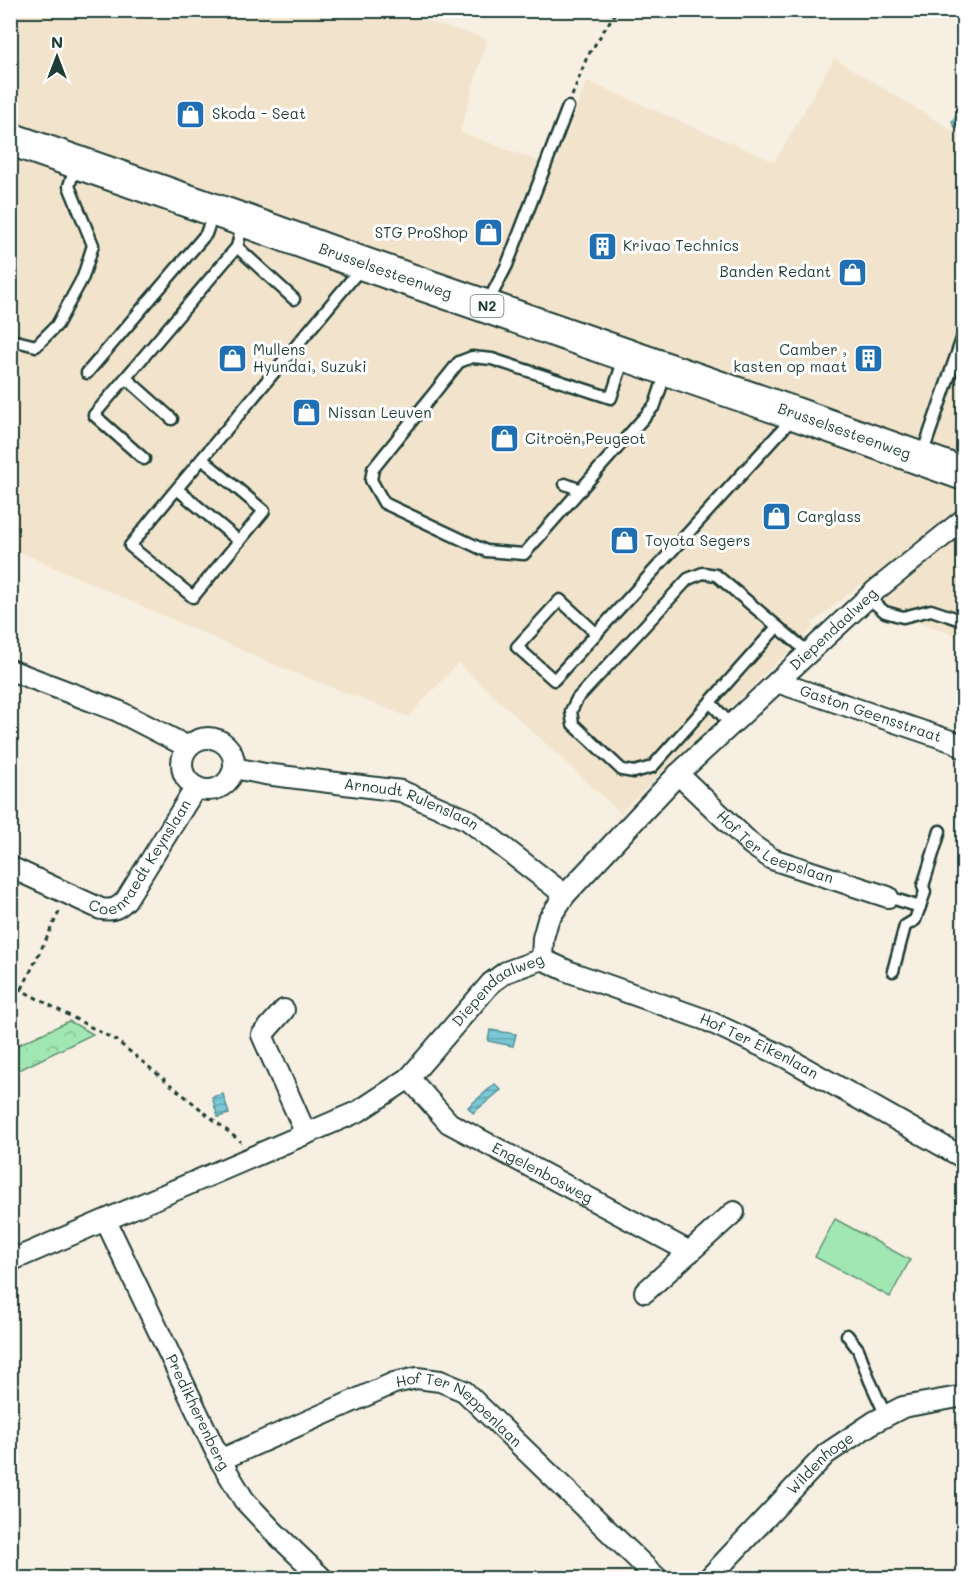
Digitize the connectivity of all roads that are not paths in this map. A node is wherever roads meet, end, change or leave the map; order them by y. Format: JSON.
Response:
{"nodes":[{"id":1,"x":568,"y":107,"type":"road end"},
{"id":2,"x":10,"y":139,"type":"edge"},
{"id":3,"x":77,"y":162,"type":"junction"},
{"id":4,"x":232,"y":226,"type":"junction"},
{"id":5,"x":364,"y":264,"type":"junction"},
{"id":6,"x":294,"y":299,"type":"dead end"},
{"id":7,"x":486,"y":306,"type":"junction"},
{"id":8,"x":963,"y":333,"type":"edge"},
{"id":9,"x":16,"y":341,"type":"dead end"},
{"id":10,"x":625,"y":355,"type":"junction"},
{"id":11,"x":667,"y":369,"type":"junction"},
{"id":12,"x":87,"y":373,"type":"dead end"},
{"id":13,"x":126,"y":378,"type":"junction"},
{"id":14,"x":796,"y":414,"type":"junction"},
{"id":15,"x":172,"y":419,"type":"dead end"},
{"id":16,"x":144,"y":459,"type":"dead end"},
{"id":17,"x":202,"y":459,"type":"junction"},
{"id":18,"x":921,"y":459,"type":"junction"},
{"id":19,"x":963,"y":474,"type":"edge"},
{"id":20,"x":565,"y":484,"type":"dead end"},
{"id":21,"x":177,"y":489,"type":"junction"},
{"id":22,"x":580,"y":490,"type":"junction"},
{"id":23,"x":963,"y":519,"type":"edge"},
{"id":24,"x":239,"y":541,"type":"junction"},
{"id":25,"x":868,"y":598,"type":"junction"},
{"id":26,"x":963,"y":621,"type":"edge"},
{"id":27,"x":777,"y":627,"type":"junction"},
{"id":28,"x":597,"y":634,"type":"junction"},
{"id":29,"x":809,"y":653,"type":"junction"},
{"id":30,"x":10,"y":670,"type":"edge"},
{"id":31,"x":777,"y":681,"type":"junction"},
{"id":32,"x":710,"y":702,"type":"junction"},
{"id":33,"x":731,"y":725,"type":"junction"},
{"id":34,"x":188,"y":747,"type":"junction"},
{"id":35,"x":963,"y":748,"type":"edge"},
{"id":36,"x":234,"y":768,"type":"junction"},
{"id":37,"x":678,"y":774,"type":"junction"},
{"id":38,"x":196,"y":787,"type":"junction"},
{"id":39,"x":940,"y":831,"type":"dead end"},
{"id":40,"x":10,"y":867,"type":"edge"},
{"id":41,"x":564,"y":895,"type":"junction"},
{"id":42,"x":888,"y":897,"type":"joint"},
{"id":43,"x":920,"y":907,"type":"junction"},
{"id":44,"x":542,"y":959,"type":"junction"},
{"id":45,"x":892,"y":971,"type":"dead end"},
{"id":46,"x":284,"y":1010,"type":"dead end"},
{"id":47,"x":409,"y":1078,"type":"junction"},
{"id":48,"x":306,"y":1134,"type":"junction"},
{"id":49,"x":963,"y":1158,"type":"edge"},
{"id":50,"x":734,"y":1212,"type":"dead end"},
{"id":51,"x":106,"y":1221,"type":"junction"},
{"id":52,"x":690,"y":1252,"type":"junction"},
{"id":53,"x":10,"y":1261,"type":"edge"},
{"id":54,"x":645,"y":1292,"type":"dead end"},
{"id":55,"x":847,"y":1335,"type":"dead end"},
{"id":56,"x":963,"y":1396,"type":"edge"},
{"id":57,"x":886,"y":1416,"type":"junction"},
{"id":58,"x":220,"y":1460,"type":"junction"},
{"id":59,"x":322,"y":1578,"type":"edge"},
{"id":60,"x":657,"y":1578,"type":"edge"},
{"id":61,"x":709,"y":1578,"type":"edge"}],
"edges":[{"from":1,"to":7,"type":"lane"},
{"from":2,"to":3,"type":"main road","name":"Brusselsesteenweg","number":"N2"},
{"from":3,"to":4,"type":"main road","name":"Brusselsesteenweg","number":"N2"},
{"from":3,"to":9,"type":"lane"},
{"from":4,"to":5,"type":"main road","name":"Brusselsesteenweg","number":"N2"},
{"from":4,"to":6,"type":"lane"},
{"from":4,"to":12,"type":"lane"},
{"from":4,"to":13,"type":"lane"},
{"from":5,"to":7,"type":"main road","name":"Brusselsesteenweg","number":"N2"},
{"from":5,"to":17,"type":"lane"},
{"from":7,"to":10,"type":"main road","name":"Brusselsesteenweg","number":"N2"},
{"from":8,"to":18,"type":"lane"},
{"from":10,"to":11,"type":"main road","name":"Brusselsesteenweg","number":"N2"},
{"from":10,"to":22,"type":"lane"},
{"from":11,"to":14,"type":"main road","name":"Brusselsesteenweg","number":"N2"},
{"from":11,"to":22,"type":"lane"},
{"from":13,"to":15,"type":"lane"},
{"from":13,"to":16,"type":"lane"},
{"from":14,"to":18,"type":"main road","name":"Brusselsesteenweg","number":"N2"},
{"from":14,"to":28,"type":"lane"},
{"from":17,"to":21,"type":"lane"},
{"from":17,"to":24,"type":"lane"},
{"from":18,"to":19,"type":"main road","name":"Brusselsesteenweg","number":"N2"},
{"from":20,"to":22,"type":"lane"},
{"from":21,"to":24,"type":"lane"},
{"from":21,"to":24,"type":"lane"},
{"from":23,"to":25,"type":"street","name":"Diependaalweg"},
{"from":25,"to":26,"type":"lane"},
{"from":25,"to":29,"type":"street","name":"Diependaalweg"},
{"from":27,"to":29,"type":"lane"},
{"from":27,"to":32,"type":"lane"},
{"from":27,"to":32,"type":"lane"},
{"from":28,"to":28,"type":"lane"},
{"from":29,"to":31,"type":"street","name":"Diependaalweg"},
{"from":30,"to":34,"type":"street"},
{"from":31,"to":33,"type":"street","name":"Diependaalweg"},
{"from":31,"to":35,"type":"street","name":"Gaston Geensstraat"},
{"from":32,"to":33,"type":"lane"},
{"from":33,"to":37,"type":"street","name":"Diependaalweg"},
{"from":34,"to":36,"type":"street"},
{"from":34,"to":38,"type":"street"},
{"from":36,"to":38,"type":"street"},
{"from":36,"to":41,"type":"street","name":"Arnoudt Rulenslaan"},
{"from":37,"to":41,"type":"street","name":"Diependaalweg"},
{"from":37,"to":42,"type":"street","name":"Hof Ter Leepslaan"},
{"from":38,"to":40,"type":"street","name":"Coenraedt Keynslaan"},
{"from":39,"to":43,"type":"lane"},
{"from":41,"to":44,"type":"street","name":"Diependaalweg"},
{"from":42,"to":43,"type":"lane"},
{"from":43,"to":45,"type":"lane"},
{"from":44,"to":47,"type":"street","name":"Diependaalweg"},
{"from":44,"to":49,"type":"street","name":"Hof Ter Eikenlaan"},
{"from":46,"to":48,"type":"street"},
{"from":47,"to":48,"type":"street","name":"Diependaalweg"},
{"from":47,"to":52,"type":"street","name":"Engelenbosweg"},
{"from":48,"to":51,"type":"street","name":"Diependaalweg"},
{"from":50,"to":52,"type":"street"},
{"from":51,"to":53,"type":"street","name":"Diependaalweg"},
{"from":51,"to":58,"type":"street","name":"Predikherenberg"},
{"from":52,"to":54,"type":"street"},
{"from":55,"to":57,"type":"lane"},
{"from":56,"to":57,"type":"street","name":"Wildenhoge"},
{"from":57,"to":61,"type":"street","name":"Wildenhoge"},
{"from":58,"to":59,"type":"street","name":"Predikherenberg"},
{"from":58,"to":60,"type":"street","name":"Hof Ter Neppenlaan"}]}
